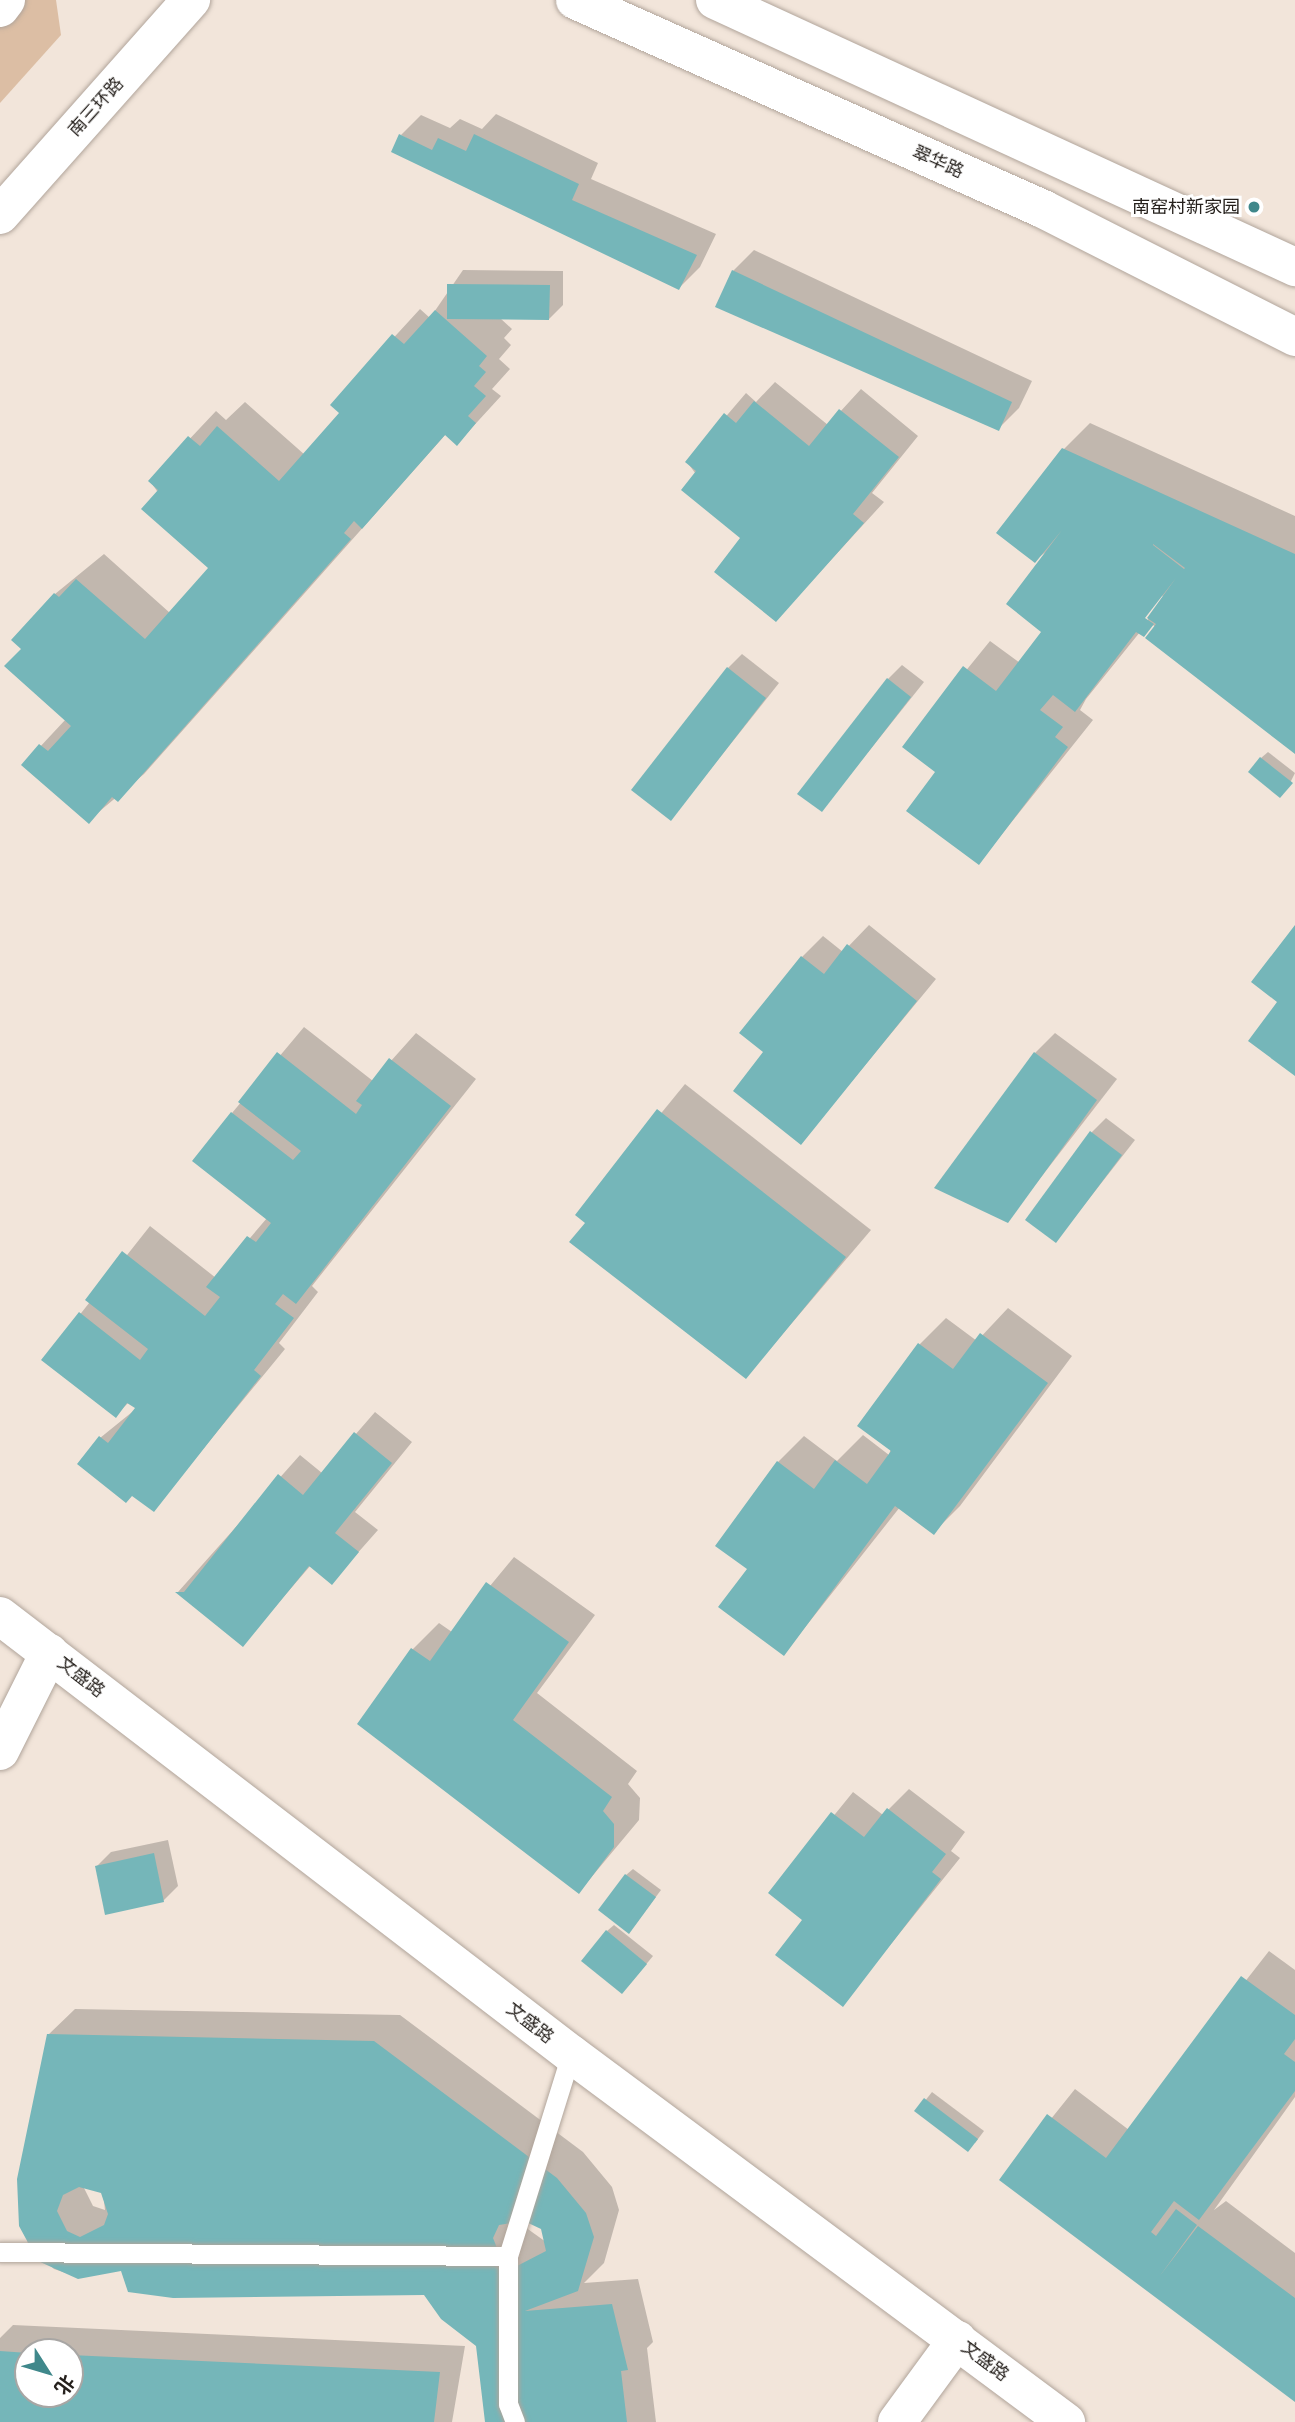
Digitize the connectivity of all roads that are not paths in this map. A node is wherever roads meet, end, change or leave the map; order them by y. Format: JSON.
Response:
{"nodes":[{"id":1,"x":6,"y":0,"type":"edge"},
{"id":2,"x":191,"y":0,"type":"edge"},
{"id":3,"x":575,"y":0,"type":"edge"},
{"id":4,"x":715,"y":0,"type":"edge"},
{"id":5,"x":0,"y":8,"type":"edge"},
{"id":6,"x":0,"y":215,"type":"edge"},
{"id":7,"x":1295,"y":267,"type":"edge"},
{"id":8,"x":1295,"y":337,"type":"edge"},
{"id":9,"x":0,"y":1616,"type":"edge"},
{"id":10,"x":49,"y":1653,"type":"junction"},
{"id":11,"x":0,"y":1751,"type":"edge"},
{"id":12,"x":571,"y":2054,"type":"junction"},
{"id":13,"x":0,"y":2252,"type":"edge"},
{"id":14,"x":509,"y":2256,"type":"junction"},
{"id":15,"x":957,"y":2340,"type":"junction"},
{"id":16,"x":515,"y":2422,"type":"edge"},
{"id":17,"x":897,"y":2422,"type":"edge"},
{"id":18,"x":1066,"y":2422,"type":"edge"}],
"edges":[{"from":1,"to":5,"type":"main road"},
{"from":2,"to":6,"type":"main road","name":"南三环路"},
{"from":3,"to":8,"type":"main road","name":"翠华路"},
{"from":4,"to":7,"type":"main road"},
{"from":9,"to":10,"type":"main road","name":"文盛路"},
{"from":10,"to":11,"type":"main road"},
{"from":10,"to":12,"type":"main road","name":"文盛路"},
{"from":12,"to":14,"type":"lane"},
{"from":12,"to":15,"type":"main road","name":"文盛路"},
{"from":13,"to":14,"type":"lane"},
{"from":14,"to":16,"type":"lane"},
{"from":15,"to":17,"type":"main road"},
{"from":15,"to":18,"type":"main road","name":"文盛路"}]}
